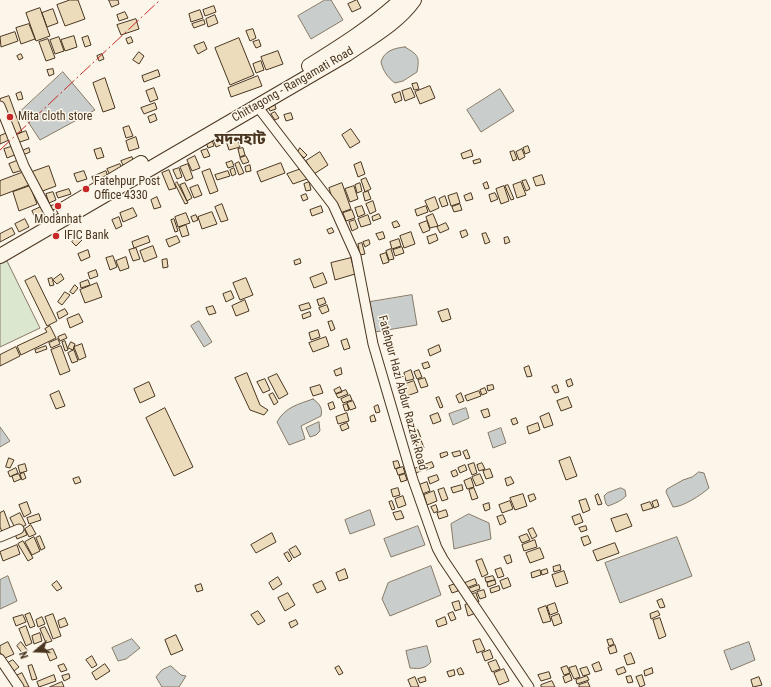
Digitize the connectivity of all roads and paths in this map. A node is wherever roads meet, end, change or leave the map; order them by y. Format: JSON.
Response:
{"nodes":[{"id":1,"x":401,"y":0,"type":"edge"},
{"id":2,"x":414,"y":0,"type":"edge"},
{"id":3,"x":0,"y":106,"type":"edge"},
{"id":4,"x":257,"y":106,"type":"junction"},
{"id":5,"x":51,"y":217,"type":"junction"},
{"id":6,"x":0,"y":246,"type":"edge"},
{"id":7,"x":0,"y":256,"type":"edge"},
{"id":8,"x":19,"y":529,"type":"dead end"},
{"id":9,"x":0,"y":537,"type":"edge"},
{"id":10,"x":0,"y":659,"type":"edge"},
{"id":11,"x":19,"y":687,"type":"edge"},
{"id":12,"x":529,"y":687,"type":"edge"}],
"edges":[{"from":1,"to":5,"type":"highway","name":"Chittagong - Rangamati Road"},
{"from":2,"to":4,"type":"highway","name":"Chittagong - Rangamati Road"},
{"from":3,"to":5,"type":"street"},
{"from":4,"to":7,"type":"highway","name":"Chittagong - Rangamati Road"},
{"from":4,"to":12,"type":"street","name":"Fatehpur Hazi Abdur Razzak Road"},
{"from":5,"to":6,"type":"highway","name":"Chittagong - Rangamati Road"},
{"from":8,"to":9,"type":"street"},
{"from":10,"to":11,"type":"street"}]}
